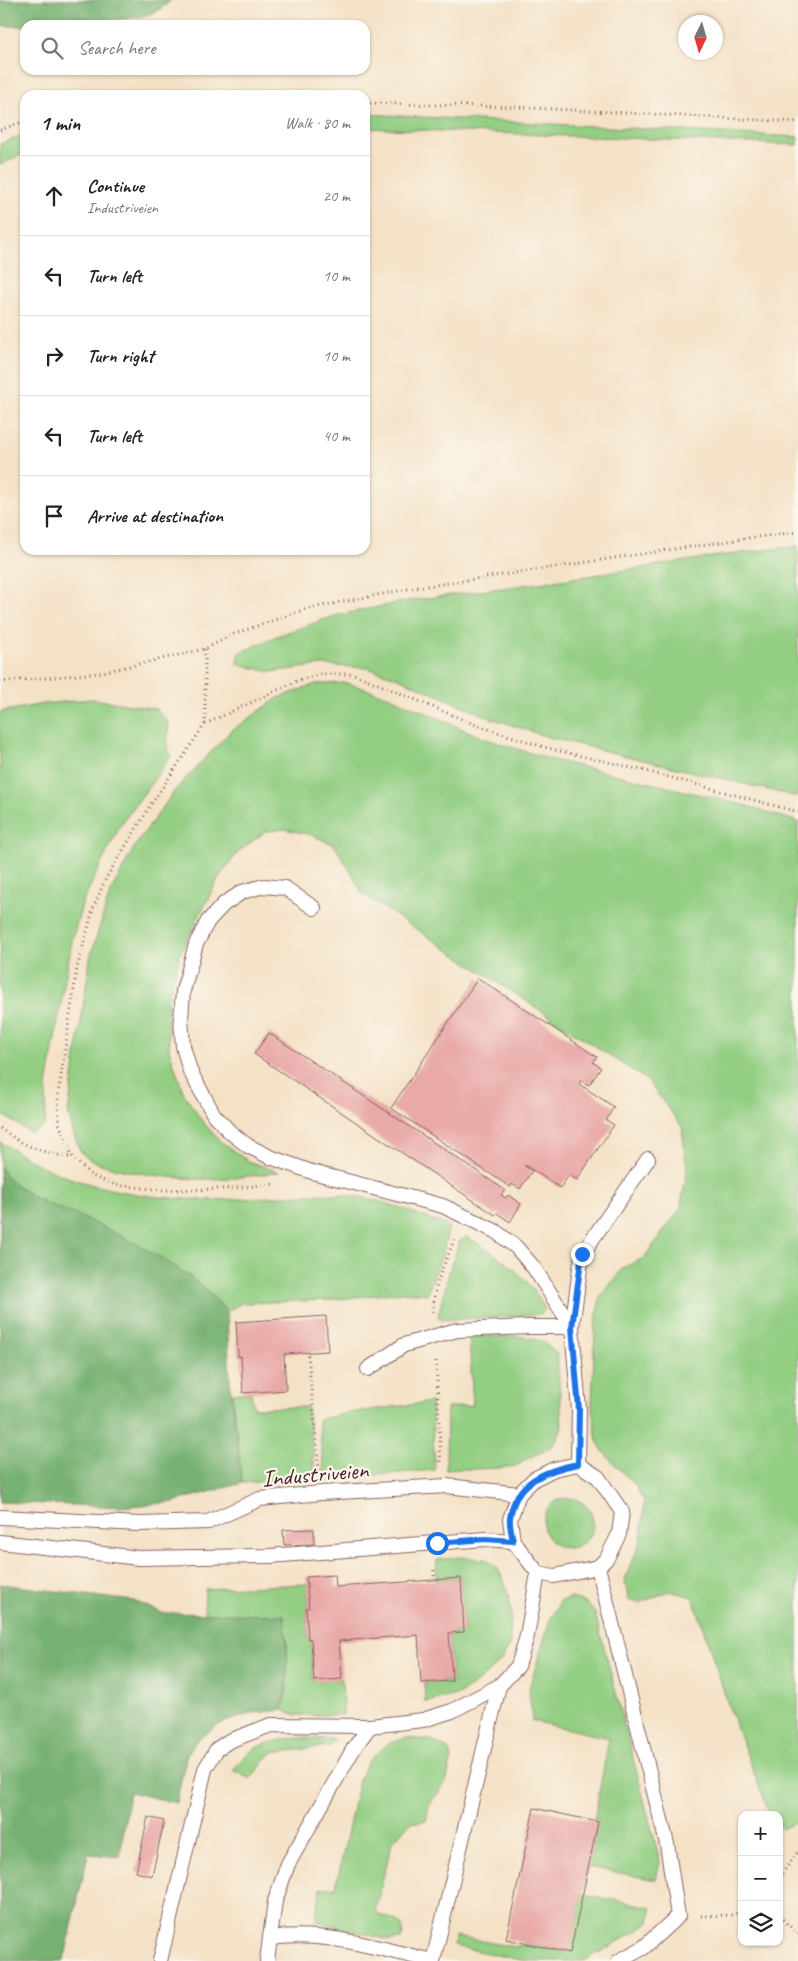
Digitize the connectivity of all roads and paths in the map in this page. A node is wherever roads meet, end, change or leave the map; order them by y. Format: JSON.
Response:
{"nodes":[{"id":1,"x":370,"y":103,"type":"edge"},
{"id":2,"x":798,"y":122,"type":"edge"},
{"id":3,"x":20,"y":123,"type":"edge"},
{"id":4,"x":0,"y":130,"type":"edge"},
{"id":5,"x":798,"y":532,"type":"edge"},
{"id":6,"x":205,"y":649,"type":"junction"},
{"id":7,"x":0,"y":682,"type":"edge"},
{"id":8,"x":205,"y":724,"type":"junction"},
{"id":9,"x":798,"y":812,"type":"edge"},
{"id":10,"x":314,"y":908,"type":"dead end"},
{"id":11,"x":0,"y":1128,"type":"edge"},
{"id":12,"x":73,"y":1158,"type":"junction"},
{"id":13,"x":648,"y":1159,"type":"dead end"},
{"id":14,"x":312,"y":1172,"type":"junction"},
{"id":15,"x":572,"y":1327,"type":"junction"},
{"id":16,"x":308,"y":1355,"type":"dead end"},
{"id":17,"x":368,"y":1369,"type":"dead end"},
{"id":18,"x":578,"y":1464,"type":"junction"},
{"id":19,"x":321,"y":1493,"type":"junction"},
{"id":20,"x":519,"y":1494,"type":"junction"},
{"id":21,"x":0,"y":1517,"type":"edge"},
{"id":22,"x":513,"y":1541,"type":"junction"},
{"id":23,"x":0,"y":1542,"type":"edge"},
{"id":24,"x":598,"y":1567,"type":"junction"},
{"id":25,"x":538,"y":1572,"type":"junction"},
{"id":26,"x":499,"y":1686,"type":"junction"},
{"id":27,"x":370,"y":1726,"type":"junction"},
{"id":28,"x":798,"y":1852,"type":"edge"},
{"id":29,"x":783,"y":1873,"type":"edge"},
{"id":30,"x":738,"y":1912,"type":"edge"},
{"id":31,"x":678,"y":1916,"type":"junction"},
{"id":32,"x":783,"y":1920,"type":"edge"},
{"id":33,"x":798,"y":1934,"type":"edge"},
{"id":34,"x":270,"y":1938,"type":"junction"},
{"id":35,"x":160,"y":1961,"type":"edge"},
{"id":36,"x":267,"y":1961,"type":"edge"},
{"id":37,"x":619,"y":1961,"type":"edge"}],
"edges":[{"from":1,"to":2,"type":"path"},
{"from":3,"to":4,"type":"path"},
{"from":5,"to":6,"type":"path"},
{"from":6,"to":7,"type":"path"},
{"from":6,"to":8,"type":"path"},
{"from":8,"to":9,"type":"path"},
{"from":8,"to":12,"type":"path"},
{"from":10,"to":14,"type":"lane"},
{"from":11,"to":12,"type":"path"},
{"from":12,"to":14,"type":"path"},
{"from":13,"to":15,"type":"lane"},
{"from":14,"to":15,"type":"lane"},
{"from":15,"to":17,"type":"lane"},
{"from":15,"to":18,"type":"lane"},
{"from":16,"to":19,"type":"path"},
{"from":18,"to":20,"type":"lane"},
{"from":18,"to":24,"type":"lane"},
{"from":19,"to":20,"type":"lane","name":"Industriveien"},
{"from":19,"to":21,"type":"lane","name":"Industriveien"},
{"from":20,"to":22,"type":"lane"},
{"from":22,"to":23,"type":"lane"},
{"from":22,"to":25,"type":"lane"},
{"from":24,"to":25,"type":"lane"},
{"from":24,"to":31,"type":"lane"},
{"from":25,"to":26,"type":"lane"},
{"from":26,"to":27,"type":"lane"},
{"from":26,"to":34,"type":"lane"},
{"from":27,"to":34,"type":"lane"},
{"from":27,"to":35,"type":"lane"},
{"from":28,"to":29,"type":"path"},
{"from":30,"to":31,"type":"path"},
{"from":31,"to":37,"type":"lane"},
{"from":32,"to":33,"type":"path"},
{"from":34,"to":36,"type":"lane"}]}
